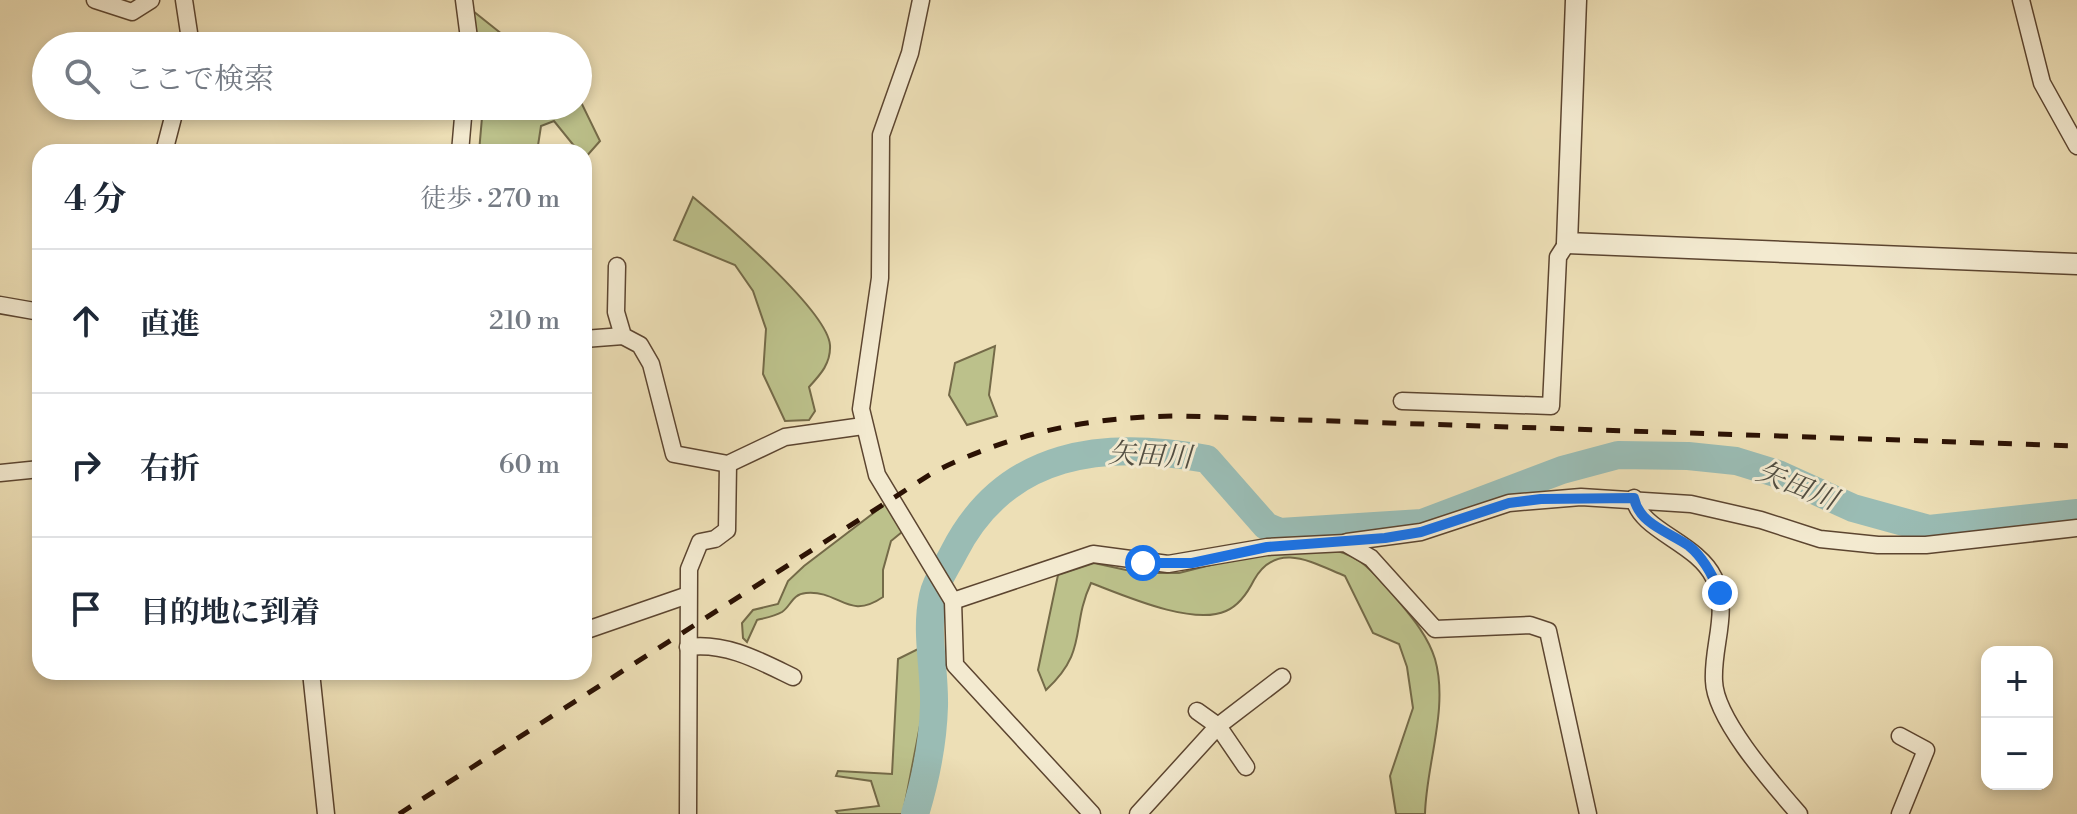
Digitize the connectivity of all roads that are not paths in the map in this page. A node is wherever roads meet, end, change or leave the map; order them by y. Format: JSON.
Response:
{"nodes":[{"id":1,"x":95,"y":0,"type":"edge"},
{"id":2,"x":151,"y":0,"type":"edge"},
{"id":3,"x":184,"y":0,"type":"edge"},
{"id":4,"x":464,"y":0,"type":"edge"},
{"id":5,"x":921,"y":0,"type":"edge"},
{"id":6,"x":1576,"y":0,"type":"edge"},
{"id":7,"x":2021,"y":0,"type":"edge"},
{"id":8,"x":189,"y":32,"type":"edge"},
{"id":9,"x":468,"y":32,"type":"edge"},
{"id":10,"x":172,"y":120,"type":"edge"},
{"id":11,"x":463,"y":120,"type":"edge"},
{"id":12,"x":166,"y":144,"type":"edge"},
{"id":13,"x":461,"y":144,"type":"edge"},
{"id":14,"x":2077,"y":146,"type":"edge"},
{"id":15,"x":1567,"y":243,"type":"junction"},
{"id":16,"x":2077,"y":264,"type":"edge"},
{"id":17,"x":617,"y":266,"type":"dead end"},
{"id":18,"x":0,"y":305,"type":"edge"},
{"id":19,"x":32,"y":311,"type":"edge"},
{"id":20,"x":623,"y":336,"type":"junction"},
{"id":21,"x":592,"y":338,"type":"edge"},
{"id":22,"x":1402,"y":401,"type":"dead end"},
{"id":23,"x":863,"y":426,"type":"junction"},
{"id":24,"x":728,"y":464,"type":"junction"},
{"id":25,"x":32,"y":470,"type":"edge"},
{"id":26,"x":0,"y":473,"type":"edge"},
{"id":27,"x":1634,"y":498,"type":"junction"},
{"id":28,"x":2077,"y":528,"type":"edge"},
{"id":29,"x":1345,"y":543,"type":"junction"},
{"id":30,"x":688,"y":595,"type":"junction"},
{"id":31,"x":951,"y":598,"type":"junction"},
{"id":32,"x":592,"y":628,"type":"edge"},
{"id":33,"x":688,"y":647,"type":"junction"},
{"id":34,"x":793,"y":677,"type":"dead end"},
{"id":35,"x":1282,"y":677,"type":"dead end"},
{"id":36,"x":312,"y":680,"type":"edge"},
{"id":37,"x":1197,"y":711,"type":"dead end"},
{"id":38,"x":1218,"y":726,"type":"junction"},
{"id":39,"x":1900,"y":736,"type":"dead end"},
{"id":40,"x":1246,"y":767,"type":"dead end"},
{"id":41,"x":326,"y":814,"type":"edge"},
{"id":42,"x":688,"y":814,"type":"edge"},
{"id":43,"x":1092,"y":814,"type":"edge"},
{"id":44,"x":1138,"y":814,"type":"edge"},
{"id":45,"x":1588,"y":814,"type":"edge"},
{"id":46,"x":1799,"y":814,"type":"edge"},
{"id":47,"x":1900,"y":814,"type":"edge"}],
"edges":[{"from":1,"to":2,"type":"street"},
{"from":3,"to":8,"type":"street"},
{"from":4,"to":9,"type":"street"},
{"from":5,"to":23,"type":"street"},
{"from":6,"to":15,"type":"street"},
{"from":7,"to":14,"type":"street"},
{"from":10,"to":12,"type":"street"},
{"from":11,"to":13,"type":"street"},
{"from":15,"to":16,"type":"street"},
{"from":15,"to":22,"type":"street"},
{"from":17,"to":20,"type":"street"},
{"from":18,"to":19,"type":"street"},
{"from":20,"to":21,"type":"street"},
{"from":20,"to":24,"type":"street"},
{"from":23,"to":24,"type":"street"},
{"from":23,"to":31,"type":"street"},
{"from":24,"to":30,"type":"street"},
{"from":25,"to":26,"type":"street"},
{"from":27,"to":28,"type":"street"},
{"from":27,"to":29,"type":"street"},
{"from":27,"to":46,"type":"street"},
{"from":29,"to":31,"type":"street"},
{"from":29,"to":45,"type":"street"},
{"from":30,"to":32,"type":"street"},
{"from":30,"to":33,"type":"street"},
{"from":31,"to":43,"type":"street"},
{"from":33,"to":34,"type":"street"},
{"from":33,"to":42,"type":"street"},
{"from":35,"to":38,"type":"street"},
{"from":36,"to":41,"type":"street"},
{"from":37,"to":38,"type":"street"},
{"from":38,"to":40,"type":"street"},
{"from":38,"to":44,"type":"street"},
{"from":39,"to":47,"type":"street"}]}
